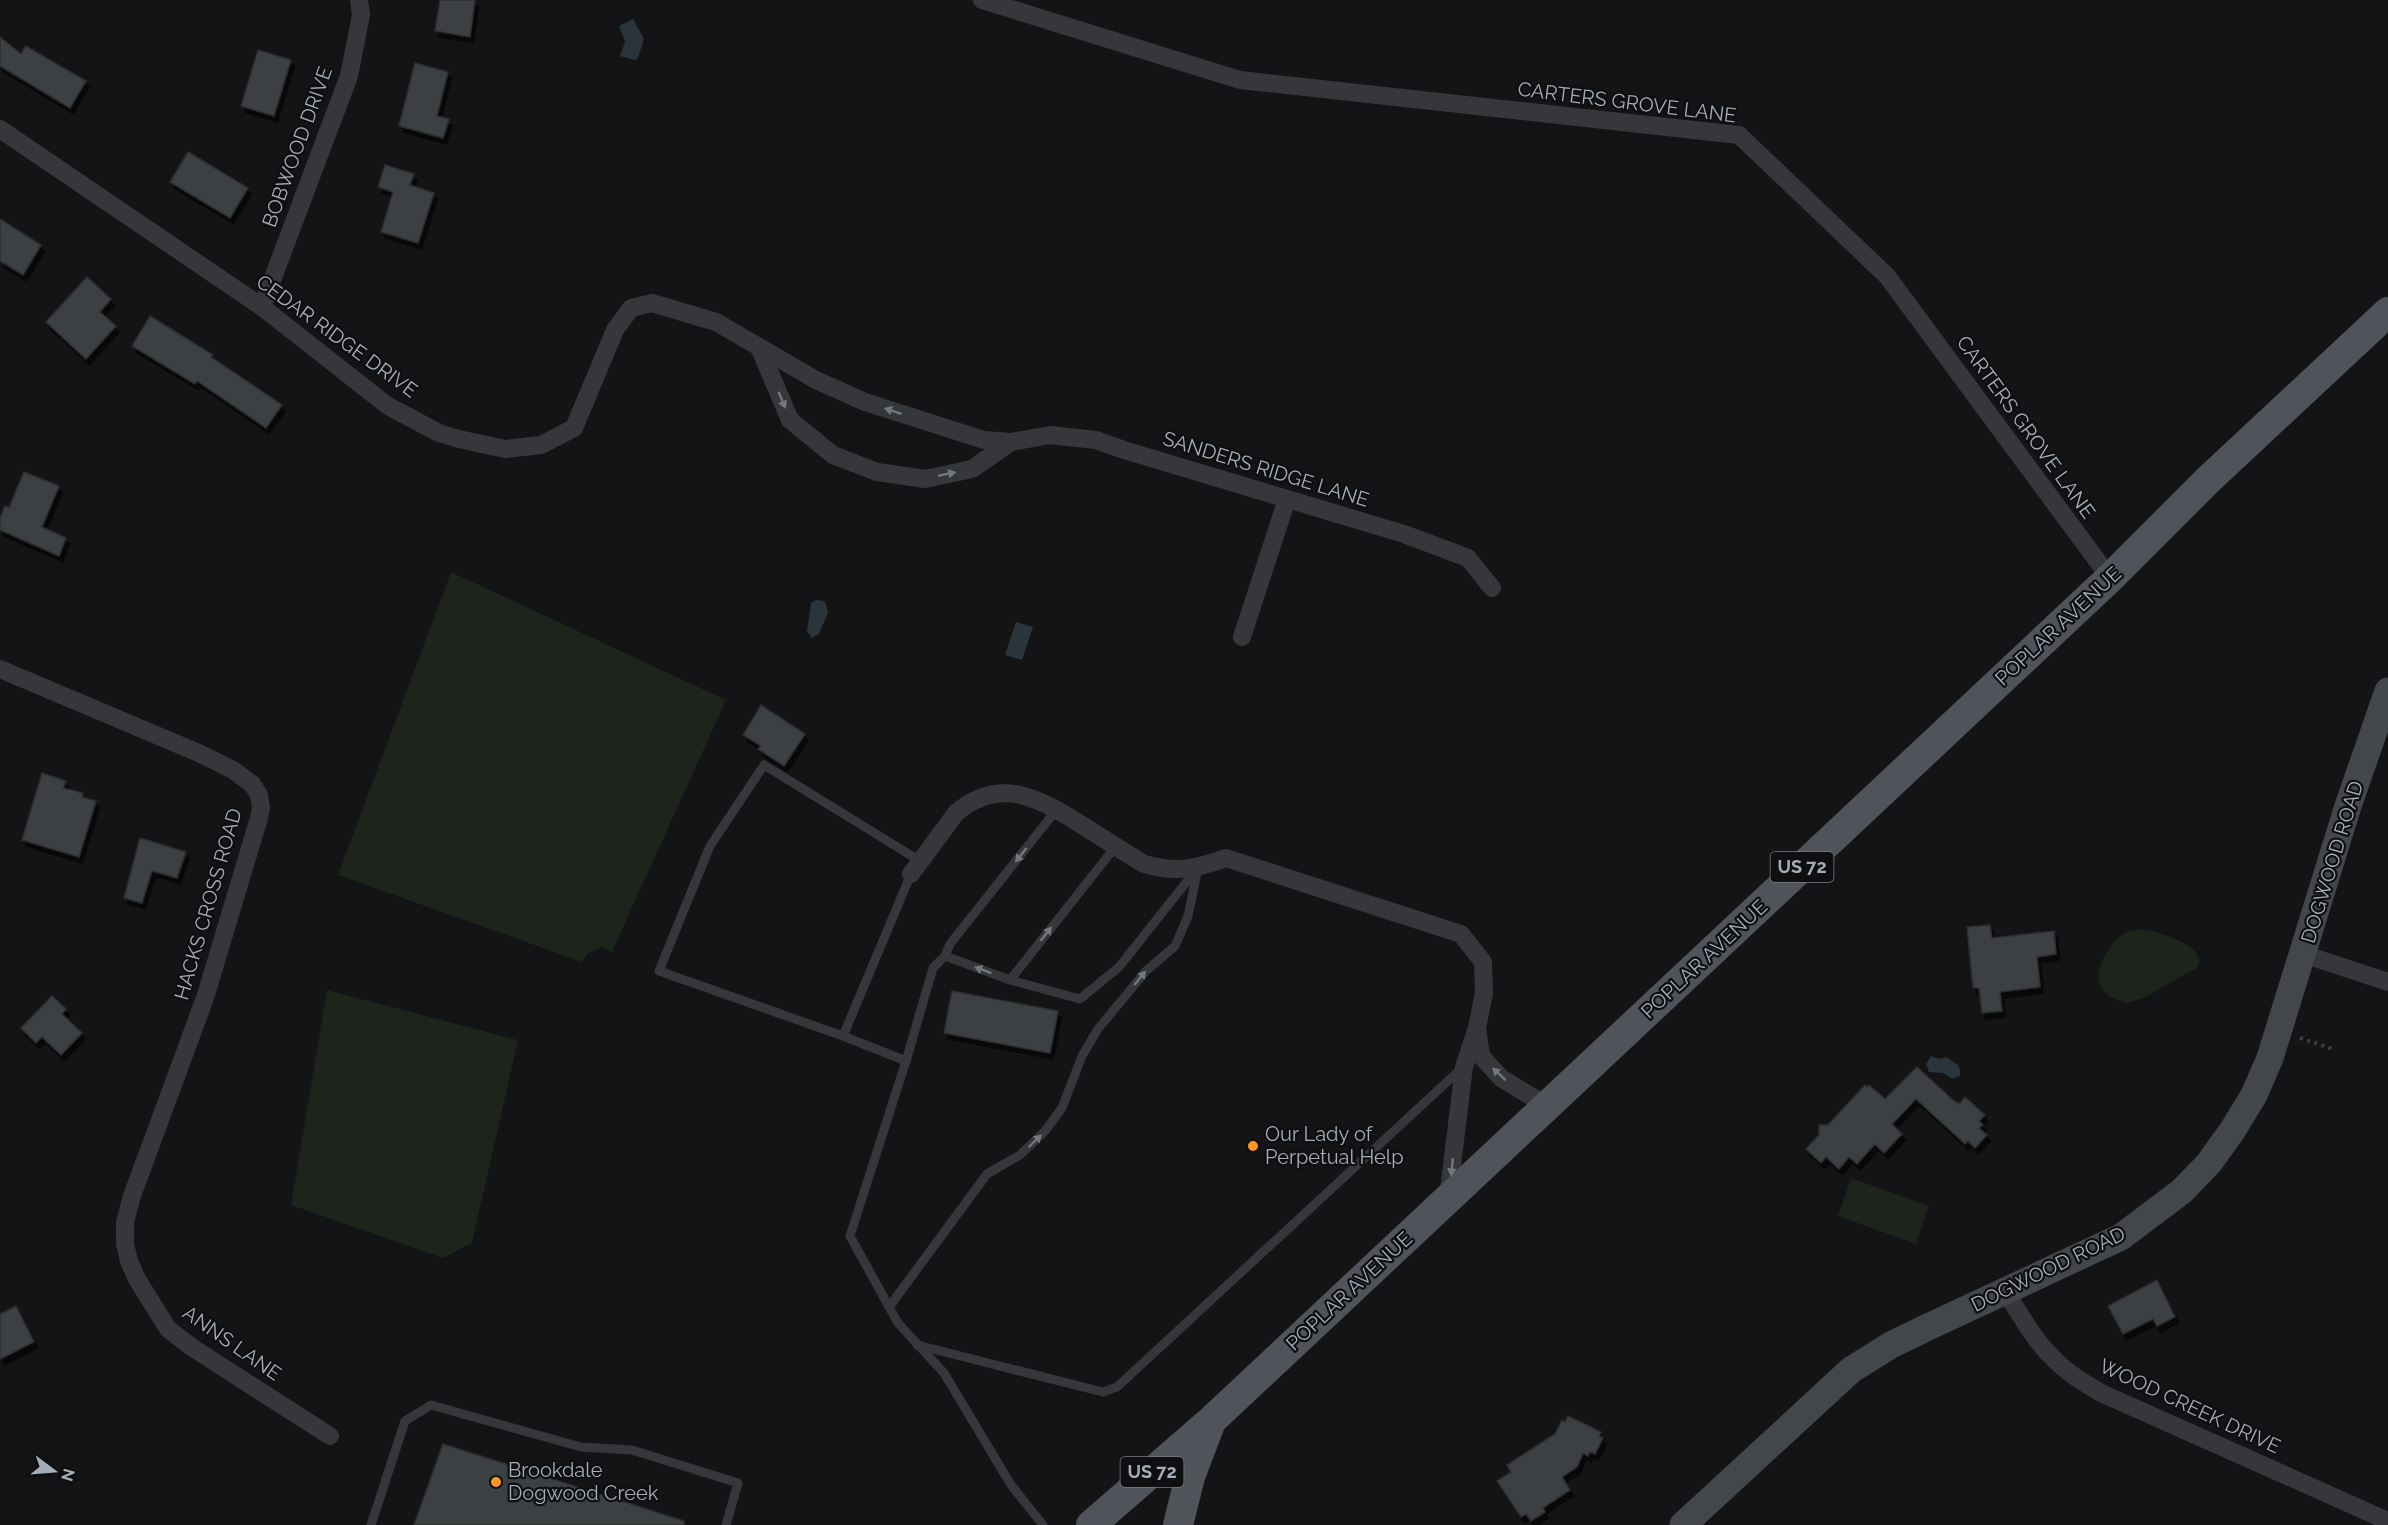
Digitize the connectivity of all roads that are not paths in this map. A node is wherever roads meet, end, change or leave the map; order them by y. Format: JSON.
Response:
{"nodes":[{"id":1,"x":359,"y":0,"type":"edge"},
{"id":2,"x":982,"y":0,"type":"edge"},
{"id":3,"x":0,"y":129,"type":"edge"},
{"id":4,"x":262,"y":307,"type":"junction"},
{"id":5,"x":2388,"y":312,"type":"edge"},
{"id":6,"x":716,"y":322,"type":"joint"},
{"id":7,"x":759,"y":347,"type":"junction"},
{"id":8,"x":1011,"y":442,"type":"junction"},
{"id":9,"x":1287,"y":499,"type":"junction"},
{"id":10,"x":2110,"y":578,"type":"junction"},
{"id":11,"x":1492,"y":588,"type":"dead end"},
{"id":12,"x":1242,"y":637,"type":"dead end"},
{"id":13,"x":0,"y":669,"type":"edge"},
{"id":14,"x":2388,"y":691,"type":"edge"},
{"id":15,"x":1057,"y":809,"type":"junction"},
{"id":16,"x":1116,"y":846,"type":"junction"},
{"id":17,"x":916,"y":868,"type":"junction"},
{"id":18,"x":1198,"y":868,"type":"junction"},
{"id":19,"x":2303,"y":954,"type":"junction"},
{"id":20,"x":945,"y":956,"type":"junction"},
{"id":21,"x":1010,"y":980,"type":"junction"},
{"id":22,"x":2388,"y":982,"type":"edge"},
{"id":23,"x":1477,"y":1028,"type":"junction"},
{"id":24,"x":843,"y":1036,"type":"junction"},
{"id":25,"x":906,"y":1061,"type":"junction"},
{"id":26,"x":1464,"y":1067,"type":"junction"},
{"id":27,"x":1547,"y":1106,"type":"junction"},
{"id":28,"x":132,"y":1196,"type":"joint"},
{"id":29,"x":1448,"y":1198,"type":"junction"},
{"id":30,"x":2006,"y":1291,"type":"junction"},
{"id":31,"x":889,"y":1307,"type":"junction"},
{"id":32,"x":917,"y":1345,"type":"junction"},
{"id":33,"x":1213,"y":1419,"type":"junction"},
{"id":34,"x":330,"y":1436,"type":"dead end"},
{"id":35,"x":2388,"y":1521,"type":"edge"},
{"id":36,"x":371,"y":1525,"type":"edge"},
{"id":37,"x":726,"y":1525,"type":"edge"},
{"id":38,"x":1043,"y":1525,"type":"edge"},
{"id":39,"x":1091,"y":1525,"type":"edge"},
{"id":40,"x":1178,"y":1525,"type":"edge"},
{"id":41,"x":1683,"y":1525,"type":"edge"}],
"edges":[{"from":1,"to":4,"type":"street","name":"BOBWOOD DRIVE"},
{"from":2,"to":10,"type":"street","name":"CARTERS GROVE LANE"},
{"from":3,"to":4,"type":"street","name":"CEDAR RIDGE DRIVE"},
{"from":4,"to":6,"type":"street","name":"CEDAR RIDGE DRIVE"},
{"from":5,"to":10,"type":"main road","name":"POPLAR AVENUE","number":"US 72"},
{"from":6,"to":7,"type":"street","name":"SANDERS RIDGE LANE"},
{"from":8,"to":7,"type":"street","name":"SANDERS RIDGE LANE","one_way":true},
{"from":7,"to":8,"type":"street","name":"SANDERS RIDGE LANE","one_way":true},
{"from":8,"to":9,"type":"street","name":"SANDERS RIDGE LANE"},
{"from":9,"to":11,"type":"street","name":"SANDERS RIDGE LANE"},
{"from":9,"to":12,"type":"street"},
{"from":10,"to":27,"type":"main road","name":"POPLAR AVENUE","number":"US 72"},
{"from":13,"to":28,"type":"street","name":"HACKS CROSS ROAD"},
{"from":14,"to":19,"type":"street","name":"DOGWOOD ROAD"},
{"from":15,"to":16,"type":"street"},
{"from":15,"to":17,"type":"street"},
{"from":15,"to":20,"type":"lane","one_way":true},
{"from":16,"to":18,"type":"street"},
{"from":21,"to":16,"type":"lane","one_way":true},
{"from":17,"to":24,"type":"lane"},
{"from":17,"to":24,"type":"lane"},
{"from":18,"to":21,"type":"lane"},
{"from":18,"to":23,"type":"street"},
{"from":31,"to":18,"type":"lane","one_way":true},
{"from":19,"to":22,"type":"street"},
{"from":19,"to":30,"type":"street","name":"DOGWOOD ROAD"},
{"from":21,"to":20,"type":"lane","one_way":true},
{"from":20,"to":25,"type":"lane"},
{"from":23,"to":26,"type":"street"},
{"from":27,"to":23,"type":"street","one_way":true},
{"from":24,"to":25,"type":"lane"},
{"from":25,"to":31,"type":"lane"},
{"from":26,"to":29,"type":"street","one_way":true},
{"from":26,"to":32,"type":"lane"},
{"from":27,"to":29,"type":"main road","name":"POPLAR AVENUE","number":"US 72"},
{"from":28,"to":34,"type":"street","name":"ANNS LANE"},
{"from":29,"to":33,"type":"main road","name":"POPLAR AVENUE","number":"US 72"},
{"from":30,"to":35,"type":"street","name":"WOOD CREEK DRIVE"},
{"from":30,"to":41,"type":"street","name":"DOGWOOD ROAD"},
{"from":31,"to":32,"type":"lane"},
{"from":32,"to":38,"type":"lane"},
{"from":33,"to":39,"type":"main road","name":"POPLAR AVENUE","number":"US 72"},
{"from":33,"to":40,"type":"main road"},
{"from":36,"to":37,"type":"lane"}]}
